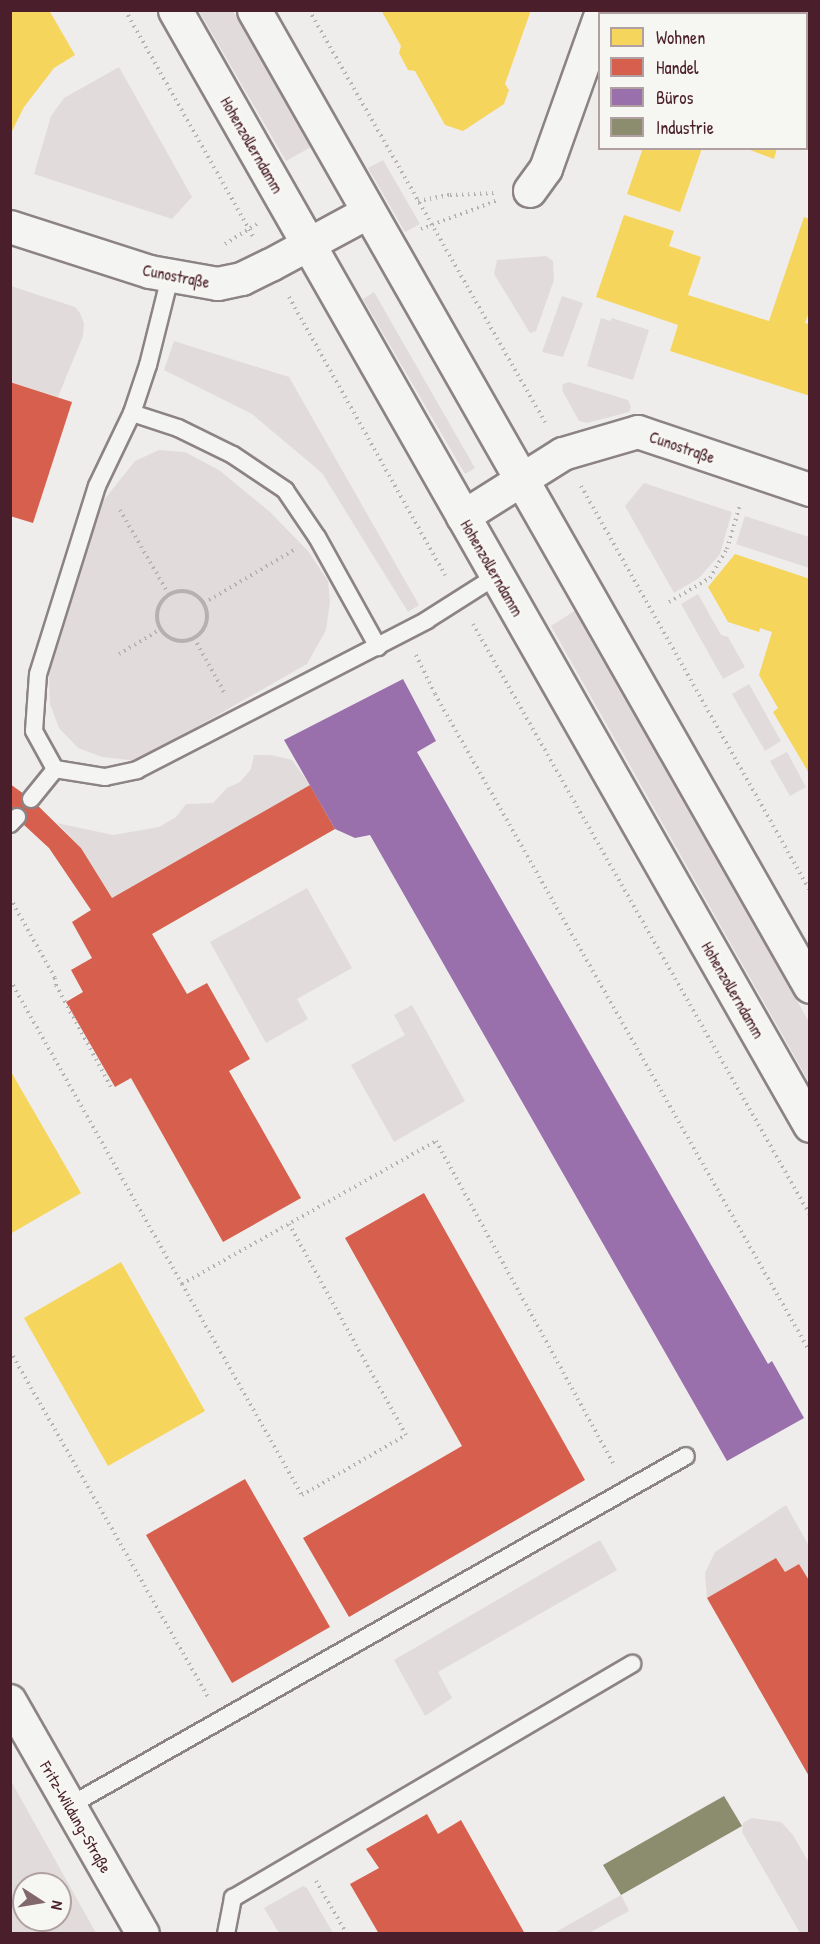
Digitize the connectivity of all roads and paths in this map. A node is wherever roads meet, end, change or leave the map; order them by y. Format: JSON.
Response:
{"nodes":[{"id":1,"x":125,"y":10,"type":"edge"},
{"id":2,"x":175,"y":10,"type":"edge"},
{"id":3,"x":254,"y":10,"type":"edge"},
{"id":4,"x":309,"y":10,"type":"edge"},
{"id":5,"x":598,"y":22,"type":"edge"},
{"id":6,"x":530,"y":191,"type":"dead end"},
{"id":7,"x":485,"y":193,"type":"dead end"},
{"id":8,"x":231,"y":198,"type":"dead end"},
{"id":9,"x":418,"y":201,"type":"junction"},
{"id":10,"x":488,"y":204,"type":"dead end"},
{"id":11,"x":367,"y":213,"type":"junction"},
{"id":12,"x":432,"y":226,"type":"junction"},
{"id":13,"x":10,"y":227,"type":"edge"},
{"id":14,"x":414,"y":233,"type":"dead end"},
{"id":15,"x":308,"y":245,"type":"junction"},
{"id":16,"x":170,"y":277,"type":"junction"},
{"id":17,"x":310,"y":332,"type":"dead end"},
{"id":18,"x":132,"y":413,"type":"junction"},
{"id":19,"x":547,"y":424,"type":"dead end"},
{"id":20,"x":522,"y":479,"type":"junction"},
{"id":21,"x":578,"y":479,"type":"dead end"},
{"id":22,"x":97,"y":486,"type":"junction"},
{"id":23,"x":810,"y":490,"type":"edge"},
{"id":24,"x":740,"y":505,"type":"dead end"},
{"id":25,"x":463,"y":517,"type":"junction"},
{"id":26,"x":317,"y":537,"type":"junction"},
{"id":27,"x":496,"y":576,"type":"junction"},
{"id":28,"x":169,"y":595,"type":"junction"},
{"id":29,"x":459,"y":600,"type":"junction"},
{"id":30,"x":669,"y":602,"type":"dead end"},
{"id":31,"x":204,"y":603,"type":"junction"},
{"id":32,"x":161,"y":629,"type":"junction"},
{"id":33,"x":405,"y":631,"type":"junction"},
{"id":34,"x":194,"y":638,"type":"junction"},
{"id":35,"x":378,"y":647,"type":"junction"},
{"id":36,"x":119,"y":654,"type":"dead end"},
{"id":37,"x":238,"y":716,"type":"junction"},
{"id":38,"x":55,"y":769,"type":"junction"},
{"id":39,"x":31,"y":799,"type":"dead end"},
{"id":40,"x":810,"y":891,"type":"edge"},
{"id":41,"x":10,"y":898,"type":"edge"},
{"id":42,"x":10,"y":980,"type":"edge"},
{"id":43,"x":810,"y":986,"type":"edge"},
{"id":44,"x":112,"y":1089,"type":"dead end"},
{"id":45,"x":810,"y":1125,"type":"edge"},
{"id":46,"x":810,"y":1215,"type":"edge"},
{"id":47,"x":289,"y":1224,"type":"junction"},
{"id":48,"x":182,"y":1284,"type":"junction"},
{"id":49,"x":10,"y":1351,"type":"edge"},
{"id":50,"x":810,"y":1352,"type":"edge"},
{"id":51,"x":686,"y":1456,"type":"dead end"},
{"id":52,"x":627,"y":1490,"type":"junction"},
{"id":53,"x":632,"y":1665,"type":"dead end"},
{"id":54,"x":10,"y":1701,"type":"edge"},
{"id":55,"x":221,"y":1720,"type":"junction"},
{"id":56,"x":69,"y":1806,"type":"junction"},
{"id":57,"x":302,"y":1857,"type":"junction"},
{"id":58,"x":143,"y":1934,"type":"edge"},
{"id":59,"x":226,"y":1934,"type":"edge"},
{"id":60,"x":346,"y":1934,"type":"edge"}],
"edges":[{"from":1,"to":8,"type":"path"},
{"from":2,"to":15,"type":"main road","name":"Hohenzollerndamm"},
{"from":3,"to":11,"type":"main road"},
{"from":4,"to":9,"type":"path"},
{"from":5,"to":6,"type":"street"},
{"from":7,"to":9,"type":"path"},
{"from":9,"to":12,"type":"path"},
{"from":10,"to":12,"type":"path"},
{"from":11,"to":15,"type":"street","name":"Cunostraße"},
{"from":11,"to":20,"type":"main road"},
{"from":12,"to":14,"type":"path"},
{"from":12,"to":19,"type":"path"},
{"from":13,"to":16,"type":"street","name":"Cunostraße"},
{"from":15,"to":16,"type":"street","name":"Cunostraße"},
{"from":15,"to":25,"type":"main road","name":"Hohenzollerndamm"},
{"from":16,"to":18,"type":"lane"},
{"from":17,"to":29,"type":"path"},
{"from":18,"to":22,"type":"lane"},
{"from":18,"to":26,"type":"lane"},
{"from":20,"to":23,"type":"street","name":"Cunostraße"},
{"from":20,"to":25,"type":"street","name":"Cunostraße"},
{"from":20,"to":43,"type":"main road"},
{"from":21,"to":40,"type":"path"},
{"from":22,"to":28,"type":"path"},
{"from":22,"to":38,"type":"lane"},
{"from":24,"to":30,"type":"path"},
{"from":25,"to":27,"type":"main road","name":"Hohenzollerndamm"},
{"from":26,"to":31,"type":"path"},
{"from":26,"to":35,"type":"lane"},
{"from":27,"to":29,"type":"lane"},
{"from":27,"to":45,"type":"main road","name":"Hohenzollerndamm"},
{"from":28,"to":31,"type":"path"},
{"from":28,"to":32,"type":"path"},
{"from":29,"to":33,"type":"lane"},
{"from":29,"to":46,"type":"path"},
{"from":31,"to":34,"type":"path"},
{"from":32,"to":34,"type":"path"},
{"from":32,"to":36,"type":"path"},
{"from":33,"to":35,"type":"lane"},
{"from":33,"to":50,"type":"path"},
{"from":34,"to":37,"type":"path"},
{"from":35,"to":37,"type":"lane"},
{"from":37,"to":38,"type":"lane"},
{"from":38,"to":39,"type":"lane"},
{"from":41,"to":44,"type":"path"},
{"from":42,"to":48,"type":"path"},
{"from":47,"to":48,"type":"path"},
{"from":47,"to":48,"type":"path"},
{"from":47,"to":52,"type":"path"},
{"from":49,"to":55,"type":"path"},
{"from":51,"to":52,"type":"lane"},
{"from":52,"to":55,"type":"lane"},
{"from":53,"to":57,"type":"lane"},
{"from":54,"to":56,"type":"street","name":"Fritz-Wildung-Straße"},
{"from":55,"to":56,"type":"lane"},
{"from":56,"to":58,"type":"street","name":"Fritz-Wildung-Straße"},
{"from":57,"to":59,"type":"lane"},
{"from":57,"to":60,"type":"path"}]}
